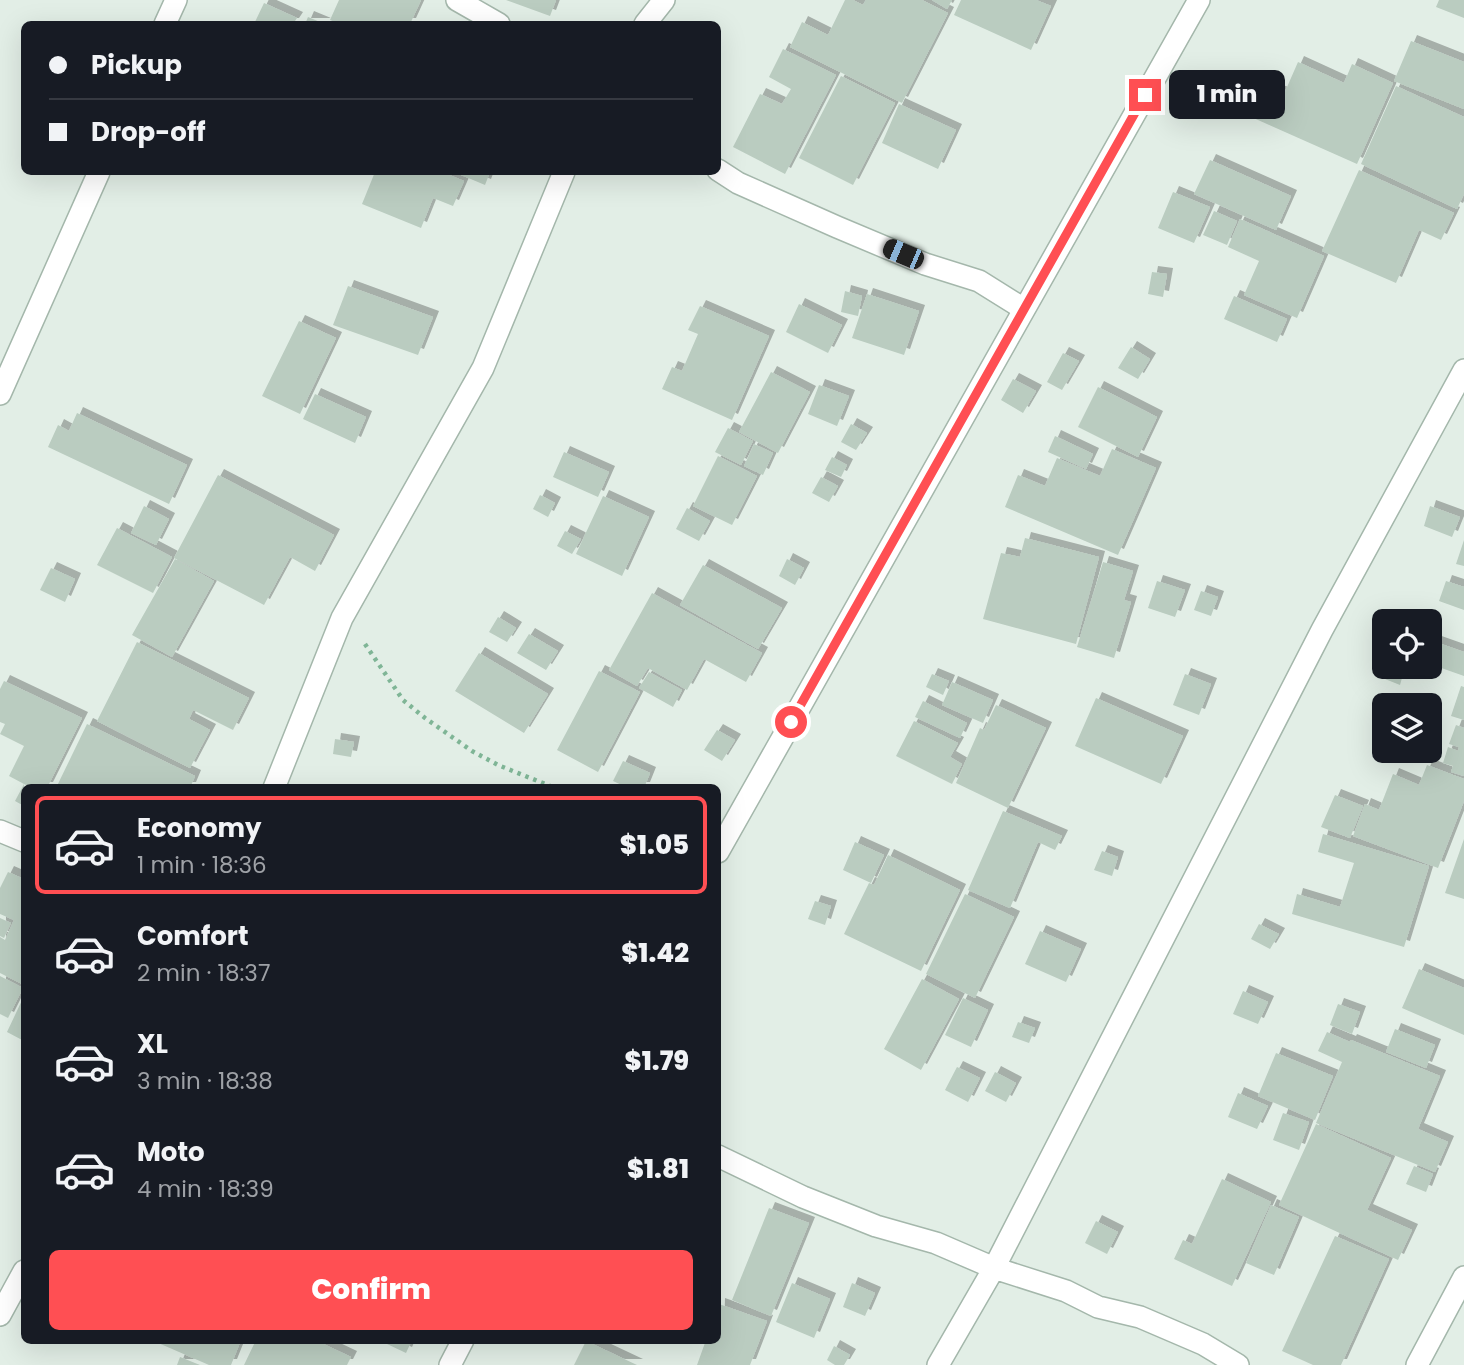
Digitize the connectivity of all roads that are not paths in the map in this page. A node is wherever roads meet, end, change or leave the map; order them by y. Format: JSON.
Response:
{"nodes":[{"id":1,"x":176,"y":0,"type":"edge"},
{"id":2,"x":457,"y":0,"type":"edge"},
{"id":3,"x":664,"y":0,"type":"edge"},
{"id":4,"x":1199,"y":0,"type":"edge"},
{"id":5,"x":166,"y":21,"type":"edge"},
{"id":6,"x":494,"y":21,"type":"edge"},
{"id":7,"x":647,"y":21,"type":"edge"},
{"id":8,"x":721,"y":172,"type":"edge"},
{"id":9,"x":98,"y":175,"type":"edge"},
{"id":10,"x":563,"y":175,"type":"edge"},
{"id":11,"x":1024,"y":309,"type":"junction"},
{"id":12,"x":1464,"y":370,"type":"edge"},
{"id":13,"x":0,"y":394,"type":"edge"},
{"id":14,"x":276,"y":784,"type":"edge"},
{"id":15,"x":0,"y":831,"type":"edge"},
{"id":16,"x":21,"y":840,"type":"edge"},
{"id":17,"x":721,"y":847,"type":"edge"},
{"id":18,"x":721,"y":1157,"type":"edge"},
{"id":19,"x":994,"y":1268,"type":"junction"},
{"id":20,"x":21,"y":1276,"type":"edge"},
{"id":21,"x":1464,"y":1277,"type":"edge"},
{"id":22,"x":0,"y":1315,"type":"edge"},
{"id":23,"x":461,"y":1344,"type":"edge"},
{"id":24,"x":450,"y":1365,"type":"edge"},
{"id":25,"x":938,"y":1365,"type":"edge"},
{"id":26,"x":1238,"y":1365,"type":"edge"},
{"id":27,"x":1417,"y":1365,"type":"edge"}],
"edges":[{"from":1,"to":5,"type":"street"},
{"from":2,"to":6,"type":"street"},
{"from":3,"to":7,"type":"street"},
{"from":4,"to":11,"type":"street"},
{"from":8,"to":11,"type":"street"},
{"from":9,"to":13,"type":"street"},
{"from":10,"to":14,"type":"street"},
{"from":11,"to":17,"type":"street"},
{"from":12,"to":19,"type":"street"},
{"from":15,"to":16,"type":"street"},
{"from":18,"to":19,"type":"street"},
{"from":19,"to":25,"type":"street"},
{"from":19,"to":26,"type":"street"},
{"from":20,"to":22,"type":"street"},
{"from":21,"to":27,"type":"street"},
{"from":23,"to":24,"type":"street"}]}
